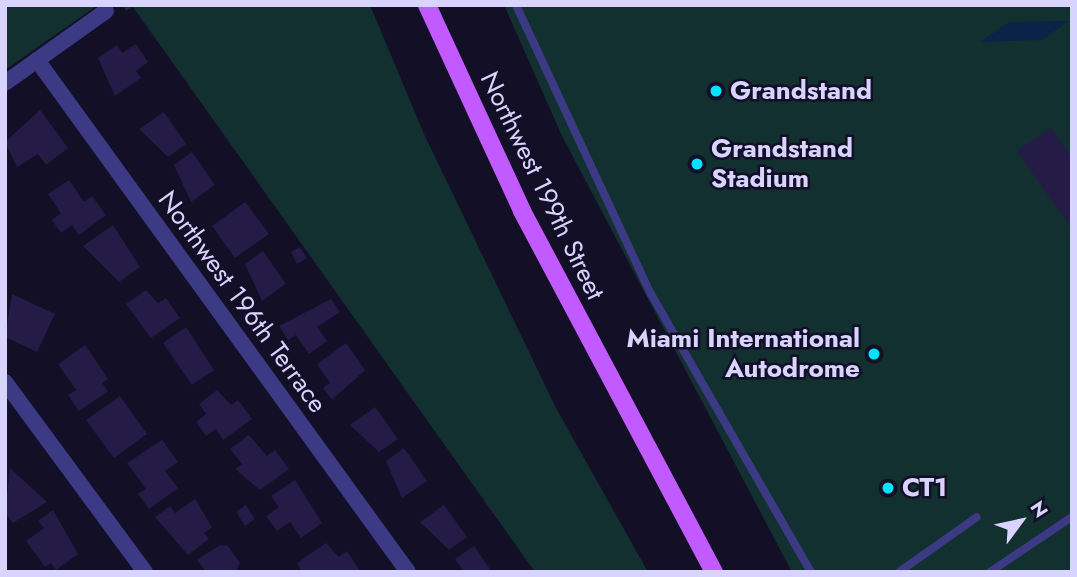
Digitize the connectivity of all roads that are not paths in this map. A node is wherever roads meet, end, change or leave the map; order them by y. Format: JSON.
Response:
{"nodes":[{"id":1,"x":427,"y":5,"type":"edge"},
{"id":2,"x":516,"y":5,"type":"edge"},
{"id":3,"x":106,"y":11,"type":"dead end"},
{"id":4,"x":37,"y":60,"type":"junction"},
{"id":5,"x":5,"y":83,"type":"edge"},
{"id":6,"x":5,"y":382,"type":"edge"},
{"id":7,"x":977,"y":517,"type":"dead end"},
{"id":8,"x":1072,"y":517,"type":"edge"},
{"id":9,"x":145,"y":572,"type":"edge"},
{"id":10,"x":408,"y":572,"type":"edge"},
{"id":11,"x":715,"y":572,"type":"edge"},
{"id":12,"x":811,"y":572,"type":"edge"},
{"id":13,"x":900,"y":572,"type":"edge"},
{"id":14,"x":990,"y":572,"type":"edge"}],
"edges":[{"from":1,"to":11,"type":"main road","name":"Northwest 199th Street"},
{"from":2,"to":12,"type":"lane"},
{"from":3,"to":4,"type":"street"},
{"from":4,"to":5,"type":"street"},
{"from":4,"to":10,"type":"street","name":"Northwest 196th Terrace"},
{"from":6,"to":9,"type":"street"},
{"from":7,"to":13,"type":"lane"},
{"from":8,"to":14,"type":"lane"}]}
